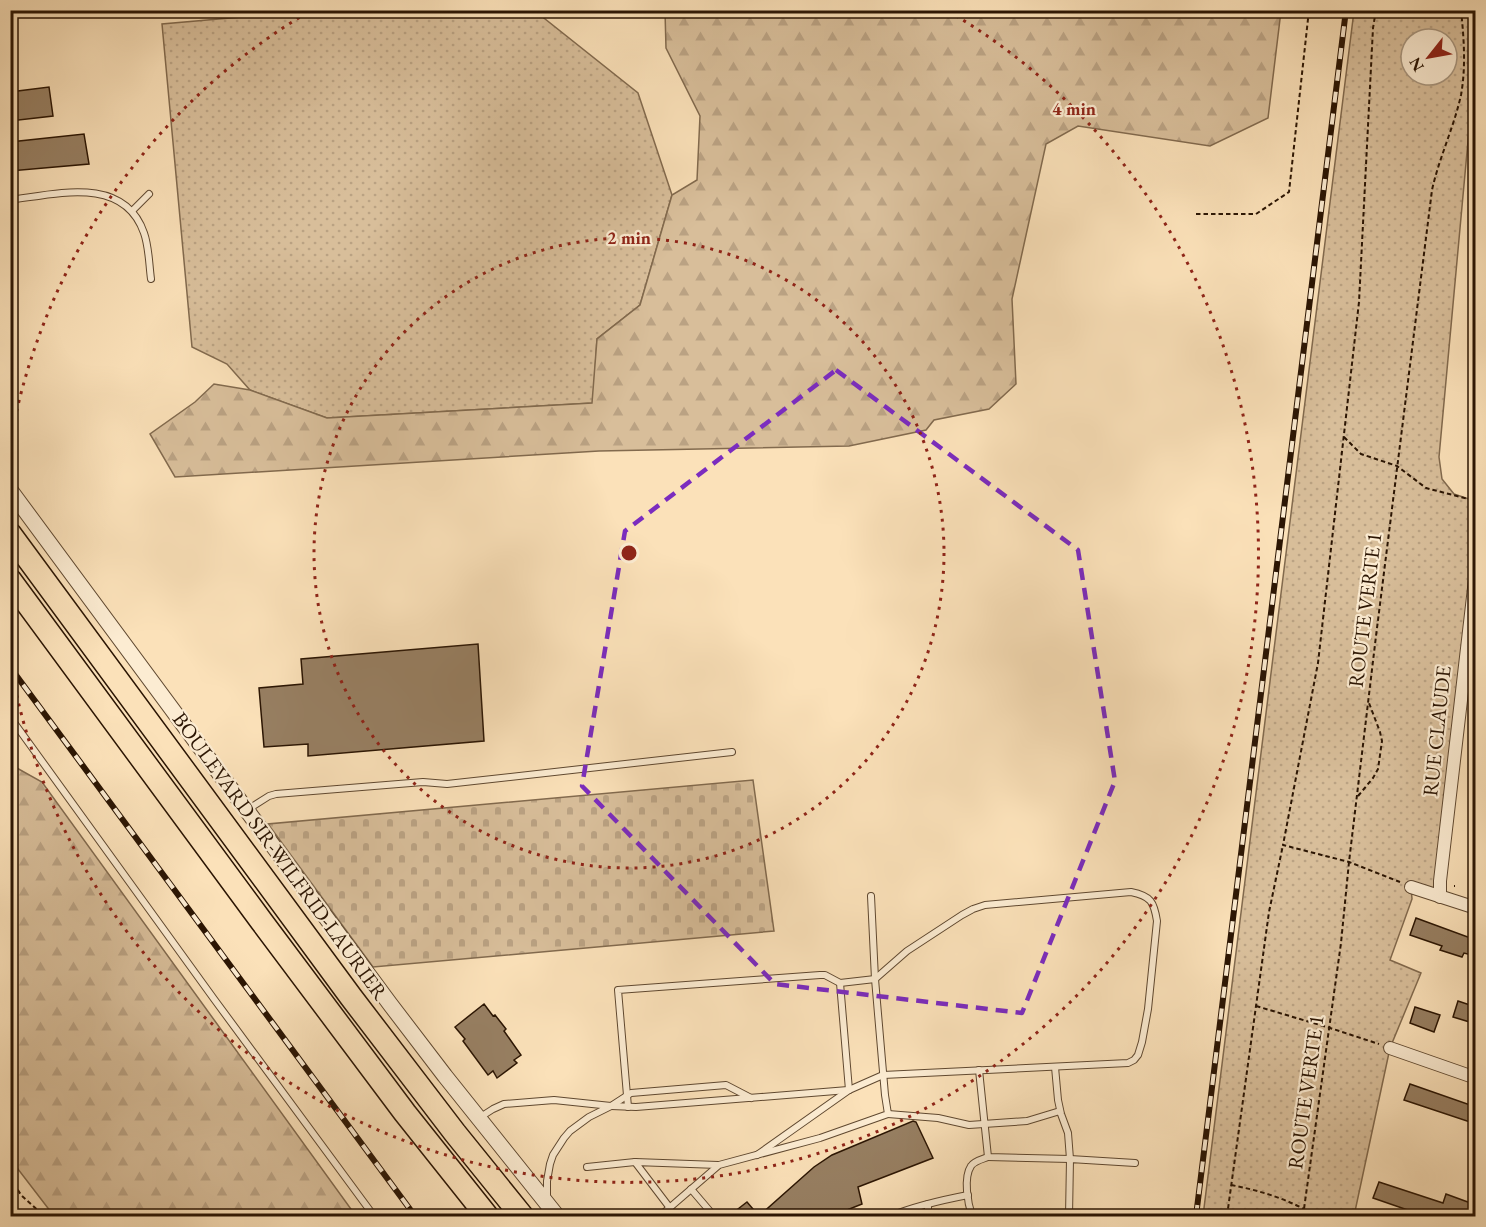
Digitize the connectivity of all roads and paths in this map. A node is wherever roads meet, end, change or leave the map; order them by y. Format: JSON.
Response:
{"nodes":[{"id":1,"x":1309,"y":10,"type":"edge"},
{"id":2,"x":1376,"y":10,"type":"edge"},
{"id":3,"x":1461,"y":10,"type":"edge"},
{"id":4,"x":149,"y":194,"type":"dead end"},
{"id":5,"x":10,"y":200,"type":"edge"},
{"id":6,"x":132,"y":211,"type":"junction"},
{"id":7,"x":1196,"y":214,"type":"dead end"},
{"id":8,"x":151,"y":279,"type":"dead end"},
{"id":9,"x":1344,"y":436,"type":"junction"},
{"id":10,"x":1397,"y":466,"type":"junction"},
{"id":11,"x":10,"y":490,"type":"edge"},
{"id":12,"x":1476,"y":501,"type":"edge"},
{"id":13,"x":10,"y":534,"type":"edge"},
{"id":14,"x":1476,"y":571,"type":"edge"},
{"id":15,"x":10,"y":580,"type":"edge"},
{"id":16,"x":1369,"y":702,"type":"junction"},
{"id":17,"x":10,"y":717,"type":"edge"},
{"id":18,"x":732,"y":752,"type":"dead end"},
{"id":19,"x":1357,"y":799,"type":"junction"},
{"id":20,"x":247,"y":810,"type":"junction"},
{"id":21,"x":1283,"y":845,"type":"junction"},
{"id":22,"x":1349,"y":862,"type":"junction"},
{"id":23,"x":1411,"y":887,"type":"joint"},
{"id":24,"x":871,"y":896,"type":"dead end"},
{"id":25,"x":1440,"y":897,"type":"junction"},
{"id":26,"x":1476,"y":908,"type":"edge"},
{"id":27,"x":875,"y":979,"type":"junction"},
{"id":28,"x":840,"y":983,"type":"junction"},
{"id":29,"x":1256,"y":1006,"type":"junction"},
{"id":30,"x":1330,"y":1028,"type":"junction"},
{"id":31,"x":1390,"y":1048,"type":"joint"},
{"id":32,"x":1055,"y":1067,"type":"junction"},
{"id":33,"x":979,"y":1070,"type":"junction"},
{"id":34,"x":883,"y":1075,"type":"junction"},
{"id":35,"x":1476,"y":1078,"type":"edge"},
{"id":36,"x":849,"y":1090,"type":"junction"},
{"id":37,"x":627,"y":1095,"type":"junction"},
{"id":38,"x":751,"y":1099,"type":"junction"},
{"id":39,"x":611,"y":1106,"type":"junction"},
{"id":40,"x":628,"y":1107,"type":"junction"},
{"id":41,"x":1060,"y":1111,"type":"junction"},
{"id":42,"x":888,"y":1114,"type":"junction"},
{"id":43,"x":479,"y":1119,"type":"junction"},
{"id":44,"x":985,"y":1125,"type":"junction"},
{"id":45,"x":757,"y":1155,"type":"junction"},
{"id":46,"x":439,"y":1156,"type":"junction"},
{"id":47,"x":988,"y":1157,"type":"junction"},
{"id":48,"x":1070,"y":1159,"type":"junction"},
{"id":49,"x":634,"y":1162,"type":"junction"},
{"id":50,"x":1135,"y":1163,"type":"dead end"},
{"id":51,"x":719,"y":1165,"type":"junction"},
{"id":52,"x":587,"y":1167,"type":"dead end"},
{"id":53,"x":10,"y":1177,"type":"edge"},
{"id":54,"x":1231,"y":1185,"type":"junction"},
{"id":55,"x":691,"y":1189,"type":"junction"},
{"id":56,"x":968,"y":1195,"type":"junction"},
{"id":57,"x":928,"y":1204,"type":"junction"},
{"id":58,"x":670,"y":1208,"type":"junction"},
{"id":59,"x":552,"y":1210,"type":"edge"},
{"id":60,"x":1304,"y":1210,"type":"junction"},
{"id":61,"x":1363,"y":1211,"type":"dead end"},
{"id":62,"x":44,"y":1216,"type":"edge"},
{"id":63,"x":374,"y":1216,"type":"edge"},
{"id":64,"x":475,"y":1216,"type":"edge"},
{"id":65,"x":487,"y":1216,"type":"edge"},
{"id":66,"x":522,"y":1216,"type":"edge"},
{"id":67,"x":660,"y":1216,"type":"edge"},
{"id":68,"x":714,"y":1216,"type":"edge"},
{"id":69,"x":891,"y":1216,"type":"edge"},
{"id":70,"x":928,"y":1216,"type":"edge"},
{"id":71,"x":972,"y":1216,"type":"edge"},
{"id":72,"x":1069,"y":1216,"type":"edge"},
{"id":73,"x":1227,"y":1216,"type":"edge"},
{"id":74,"x":1303,"y":1216,"type":"edge"},
{"id":75,"x":1344,"y":1216,"type":"edge"},
{"id":76,"x":1357,"y":1216,"type":"edge"}],
"edges":[{"from":1,"to":7,"type":"path"},
{"from":2,"to":9,"type":"path"},
{"from":3,"to":10,"type":"path","name":"ROUTE VERTE 1"},
{"from":4,"to":6,"type":"lane"},
{"from":5,"to":6,"type":"lane"},
{"from":6,"to":8,"type":"lane"},
{"from":9,"to":10,"type":"path"},
{"from":9,"to":21,"type":"path"},
{"from":10,"to":12,"type":"path"},
{"from":10,"to":16,"type":"path","name":"ROUTE VERTE 1"},
{"from":11,"to":20,"type":"street","name":"BOULEVARD SIR-WILFRID-LAURIER"},
{"from":13,"to":66,"type":"highway","name":"BOULEVARD SIR-WILFRID-LAURIER"},
{"from":14,"to":25,"type":"street","name":"RUE CLAUDE"},
{"from":15,"to":46,"type":"highway"},
{"from":16,"to":19,"type":"path","name":"ROUTE VERTE 1"},
{"from":16,"to":19,"type":"path"},
{"from":17,"to":63,"type":"lane"},
{"from":18,"to":20,"type":"lane"},
{"from":19,"to":22,"type":"path","name":"ROUTE VERTE 1"},
{"from":20,"to":43,"type":"street","name":"BOULEVARD SIR-WILFRID-LAURIER"},
{"from":21,"to":22,"type":"path"},
{"from":21,"to":29,"type":"path"},
{"from":22,"to":23,"type":"path"},
{"from":22,"to":30,"type":"path","name":"ROUTE VERTE 1"},
{"from":23,"to":25,"type":"street"},
{"from":24,"to":27,"type":"lane"},
{"from":25,"to":26,"type":"street"},
{"from":27,"to":28,"type":"lane"},
{"from":27,"to":32,"type":"lane"},
{"from":27,"to":34,"type":"lane"},
{"from":28,"to":36,"type":"lane"},
{"from":28,"to":37,"type":"lane"},
{"from":29,"to":30,"type":"path"},
{"from":29,"to":54,"type":"path"},
{"from":30,"to":31,"type":"path"},
{"from":30,"to":60,"type":"path","name":"ROUTE VERTE 1"},
{"from":31,"to":35,"type":"street"},
{"from":32,"to":33,"type":"lane"},
{"from":32,"to":41,"type":"lane"},
{"from":33,"to":34,"type":"lane"},
{"from":33,"to":44,"type":"lane"},
{"from":34,"to":36,"type":"lane"},
{"from":34,"to":42,"type":"lane"},
{"from":36,"to":38,"type":"lane"},
{"from":36,"to":45,"type":"lane"},
{"from":37,"to":38,"type":"lane"},
{"from":37,"to":39,"type":"lane"},
{"from":37,"to":40,"type":"lane"},
{"from":38,"to":40,"type":"lane"},
{"from":39,"to":40,"type":"lane"},
{"from":39,"to":43,"type":"lane"},
{"from":39,"to":59,"type":"lane"},
{"from":41,"to":44,"type":"lane"},
{"from":41,"to":48,"type":"lane"},
{"from":42,"to":44,"type":"lane"},
{"from":42,"to":45,"type":"lane"},
{"from":43,"to":59,"type":"street","name":"BOULEVARD SIR-WILFRID-LAURIER"},
{"from":44,"to":47,"type":"lane"},
{"from":45,"to":51,"type":"lane"},
{"from":46,"to":64,"type":"highway"},
{"from":46,"to":65,"type":"highway"},
{"from":47,"to":48,"type":"lane"},
{"from":47,"to":56,"type":"lane"},
{"from":48,"to":50,"type":"lane"},
{"from":48,"to":72,"type":"lane"},
{"from":49,"to":51,"type":"lane"},
{"from":49,"to":52,"type":"lane"},
{"from":49,"to":58,"type":"lane"},
{"from":51,"to":55,"type":"lane"},
{"from":53,"to":62,"type":"path"},
{"from":54,"to":60,"type":"path"},
{"from":54,"to":73,"type":"path"},
{"from":55,"to":58,"type":"lane"},
{"from":55,"to":68,"type":"lane"},
{"from":56,"to":57,"type":"lane"},
{"from":56,"to":71,"type":"lane"},
{"from":57,"to":69,"type":"lane"},
{"from":57,"to":70,"type":"lane"},
{"from":58,"to":67,"type":"lane"},
{"from":60,"to":74,"type":"path","name":"ROUTE VERTE 1"},
{"from":60,"to":75,"type":"path"},
{"from":61,"to":76,"type":"path"}]}
